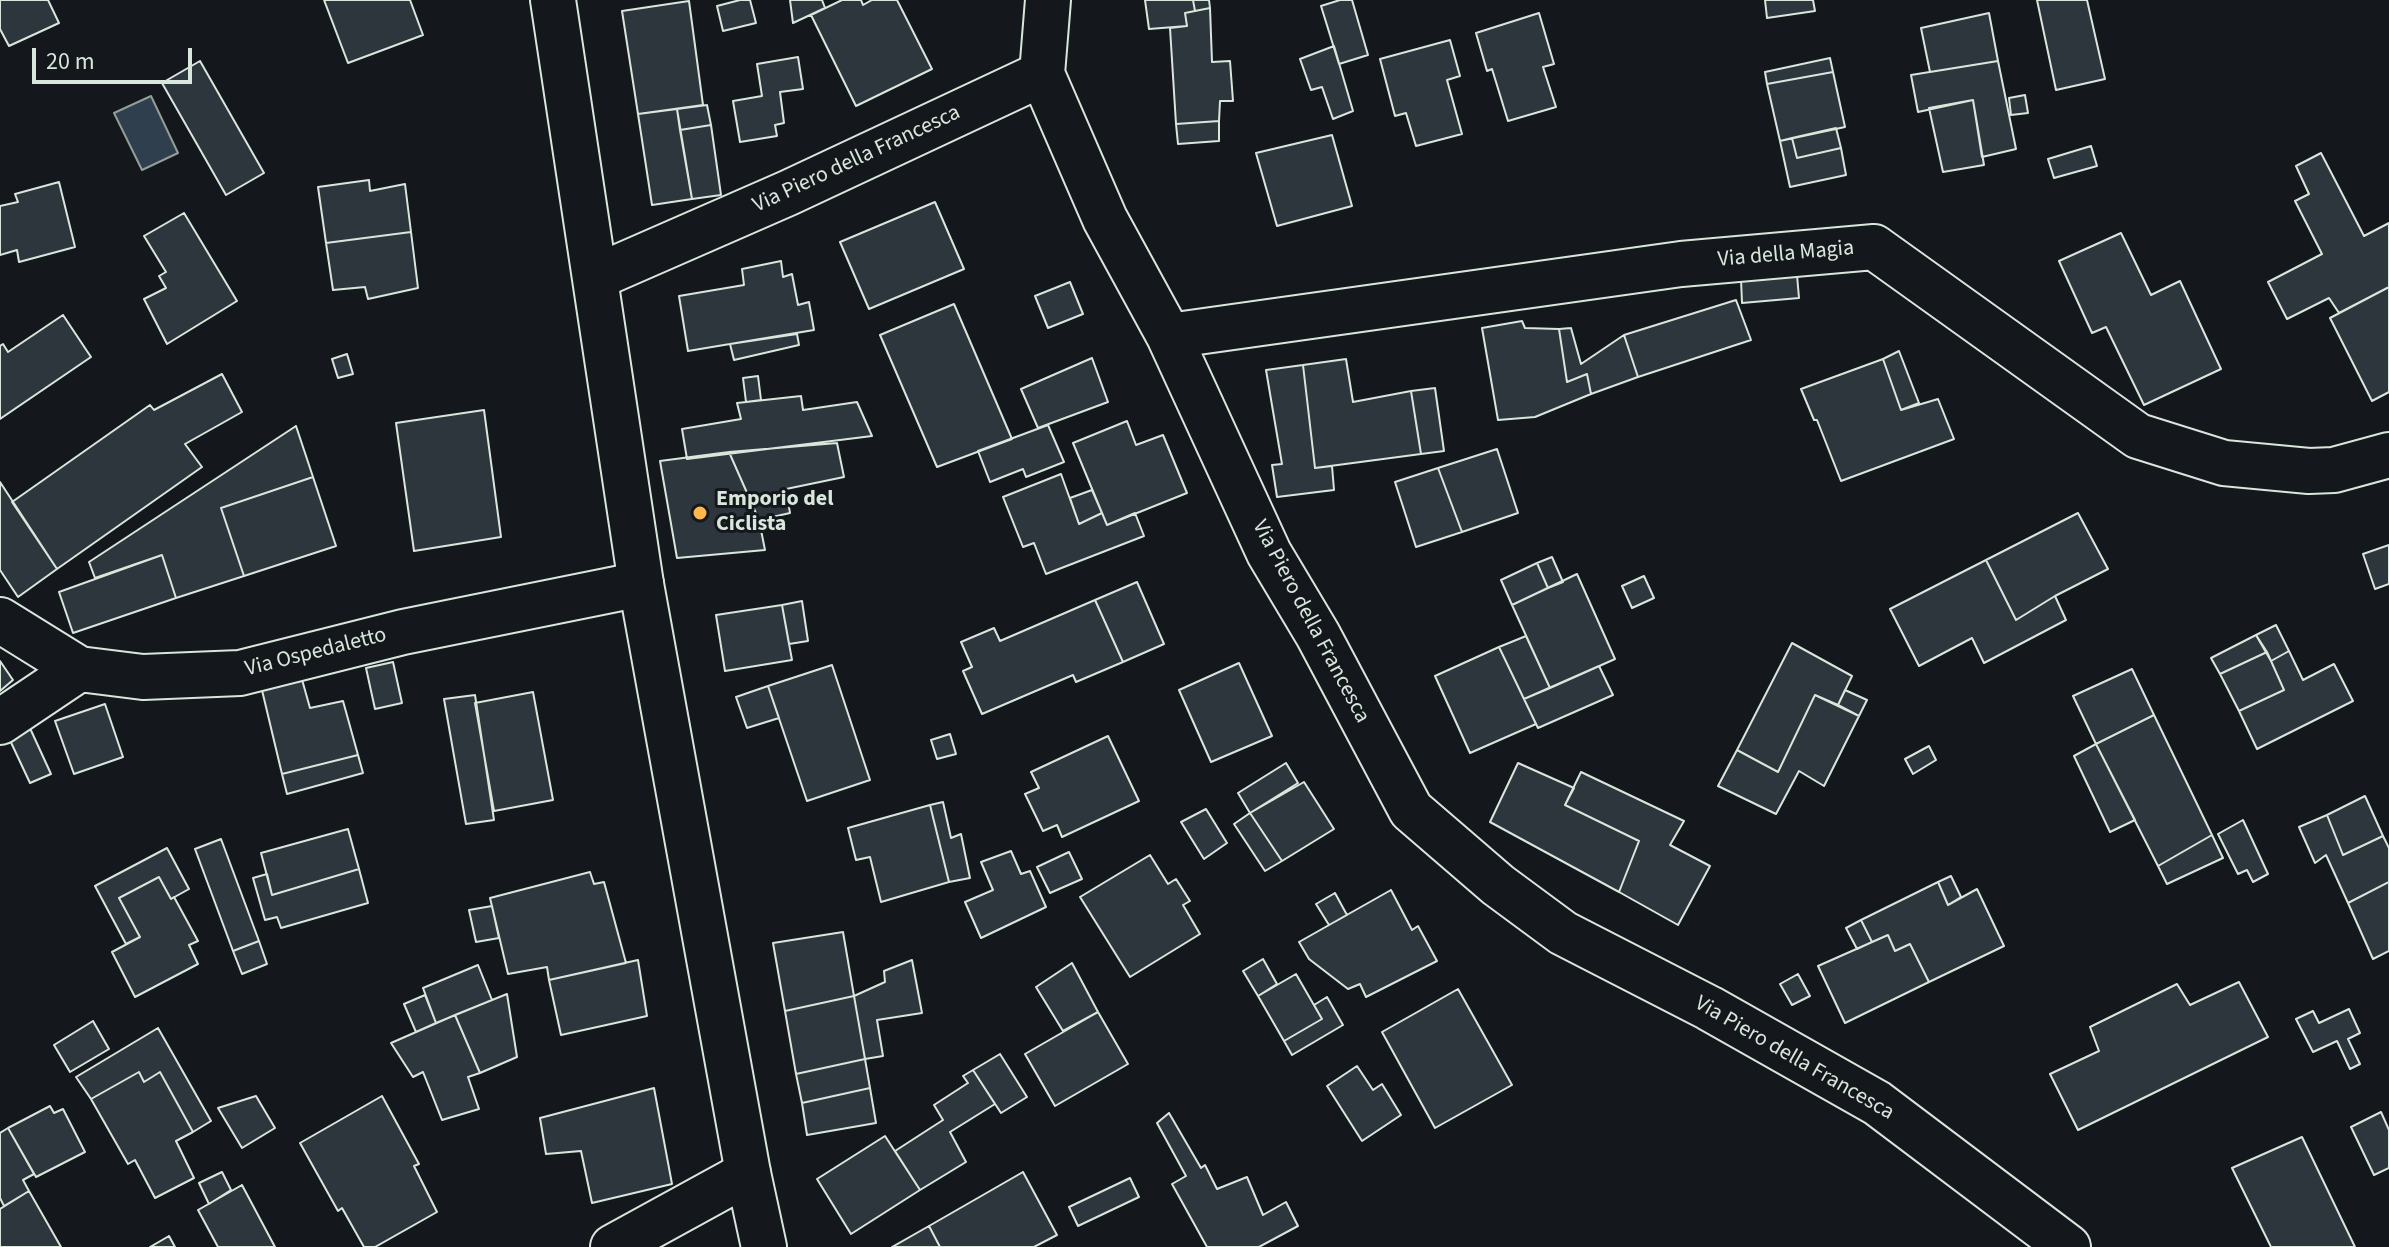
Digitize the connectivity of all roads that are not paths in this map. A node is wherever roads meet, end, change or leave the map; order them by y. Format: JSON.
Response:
{"nodes":[{"id":1,"x":553,"y":0,"type":"edge"},
{"id":2,"x":1048,"y":0,"type":"edge"},
{"id":3,"x":1042,"y":74,"type":"junction"},
{"id":4,"x":596,"y":277,"type":"junction"},
{"id":5,"x":1169,"y":336,"type":"junction"},
{"id":6,"x":2389,"y":455,"type":"edge"},
{"id":7,"x":641,"y":584,"type":"junction"},
{"id":8,"x":0,"y":620,"type":"edge"},
{"id":9,"x":79,"y":669,"type":"junction"},
{"id":10,"x":0,"y":722,"type":"edge"},
{"id":11,"x":748,"y":1173,"type":"junction"},
{"id":12,"x":613,"y":1247,"type":"edge"},
{"id":13,"x":764,"y":1247,"type":"edge"},
{"id":14,"x":2068,"y":1247,"type":"edge"}],
"edges":[{"from":1,"to":4,"type":"street"},
{"from":2,"to":3,"type":"street"},
{"from":3,"to":4,"type":"street","name":"Via Piero della Francesca"},
{"from":3,"to":5,"type":"street","name":"Via Piero della Francesca"},
{"from":4,"to":7,"type":"street"},
{"from":5,"to":6,"type":"street","name":"Via della Magia"},
{"from":5,"to":14,"type":"street","name":"Via Piero della Francesca"},
{"from":7,"to":9,"type":"street","name":"Via Ospedaletto"},
{"from":7,"to":11,"type":"street"},
{"from":8,"to":9,"type":"street","name":"Via Ospedaletto"},
{"from":9,"to":10,"type":"street"},
{"from":11,"to":12,"type":"street"},
{"from":11,"to":13,"type":"street"}]}
